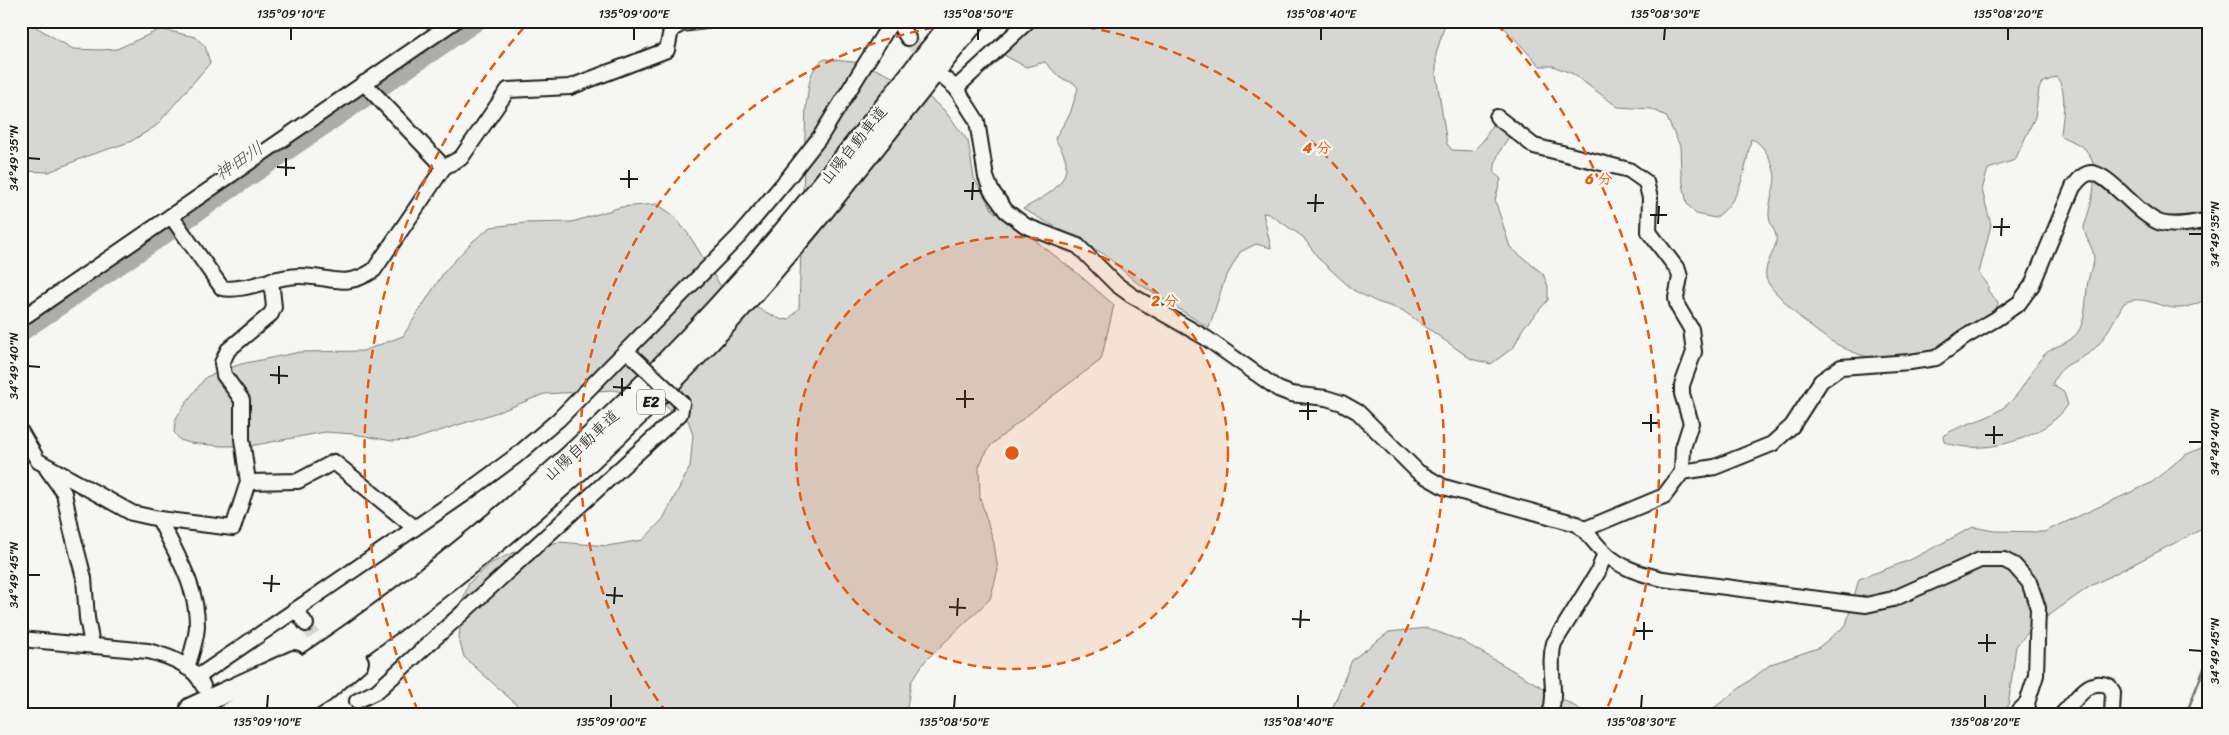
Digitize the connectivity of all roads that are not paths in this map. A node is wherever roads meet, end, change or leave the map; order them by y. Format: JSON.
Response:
{"nodes":[{"id":1,"x":455,"y":21,"type":"edge"},
{"id":2,"x":705,"y":21,"type":"edge"},
{"id":3,"x":892,"y":21,"type":"edge"},
{"id":4,"x":897,"y":21,"type":"edge"},
{"id":5,"x":953,"y":21,"type":"edge"},
{"id":6,"x":975,"y":21,"type":"edge"},
{"id":7,"x":1028,"y":21,"type":"edge"},
{"id":8,"x":908,"y":38,"type":"tunnel mouth"},
{"id":9,"x":370,"y":90,"type":"junction"},
{"id":10,"x":1497,"y":117,"type":"dead end"},
{"id":11,"x":444,"y":167,"type":"junction"},
{"id":12,"x":2208,"y":220,"type":"edge"},
{"id":13,"x":176,"y":223,"type":"junction"},
{"id":14,"x":271,"y":280,"type":"junction"},
{"id":15,"x":21,"y":319,"type":"edge"},
{"id":16,"x":630,"y":355,"type":"junction"},
{"id":17,"x":21,"y":432,"type":"edge"},
{"id":18,"x":25,"y":447,"type":"edge"},
{"id":19,"x":46,"y":467,"type":"junction"},
{"id":20,"x":1682,"y":472,"type":"junction"},
{"id":21,"x":248,"y":482,"type":"junction"},
{"id":22,"x":159,"y":519,"type":"junction"},
{"id":23,"x":415,"y":528,"type":"junction"},
{"id":24,"x":1585,"y":530,"type":"junction"},
{"id":25,"x":498,"y":541,"type":"junction"},
{"id":26,"x":1605,"y":553,"type":"junction"},
{"id":27,"x":410,"y":590,"type":"junction"},
{"id":28,"x":296,"y":610,"type":"junction"},
{"id":29,"x":306,"y":624,"type":"tunnel mouth"},
{"id":30,"x":21,"y":639,"type":"edge"},
{"id":31,"x":92,"y":645,"type":"junction"},
{"id":32,"x":197,"y":677,"type":"junction"},
{"id":33,"x":357,"y":701,"type":"dead end"},
{"id":34,"x":191,"y":708,"type":"dead end"},
{"id":35,"x":2028,"y":708,"type":"edge"},
{"id":36,"x":228,"y":714,"type":"edge"},
{"id":37,"x":259,"y":714,"type":"edge"},
{"id":38,"x":290,"y":714,"type":"edge"},
{"id":39,"x":1550,"y":714,"type":"edge"},
{"id":40,"x":2016,"y":714,"type":"edge"},
{"id":41,"x":2062,"y":714,"type":"edge"},
{"id":42,"x":2112,"y":714,"type":"edge"}],
"edges":[{"from":1,"to":9,"type":"street"},
{"from":2,"to":11,"type":"street"},
{"from":3,"to":16,"type":"street"},
{"from":4,"to":8,"type":"street"},
{"from":5,"to":27,"type":"highway","name":"山陽自動車道","number":"E2"},
{"from":6,"to":25,"type":"highway","name":"山陽自動車道","number":"E2"},
{"from":7,"to":24,"type":"street"},
{"from":9,"to":11,"type":"street"},
{"from":9,"to":13,"type":"street"},
{"from":10,"to":20,"type":"street"},
{"from":11,"to":14,"type":"street"},
{"from":12,"to":20,"type":"street"},
{"from":13,"to":14,"type":"street"},
{"from":13,"to":15,"type":"street"},
{"from":14,"to":21,"type":"street"},
{"from":16,"to":23,"type":"street"},
{"from":16,"to":33,"type":"street","bridge":true},
{"from":17,"to":18,"type":"street"},
{"from":18,"to":19,"type":"street"},
{"from":19,"to":22,"type":"street"},
{"from":19,"to":31,"type":"street"},
{"from":20,"to":24,"type":"street"},
{"from":21,"to":22,"type":"street"},
{"from":21,"to":23,"type":"street"},
{"from":22,"to":32,"type":"street"},
{"from":23,"to":28,"type":"street"},
{"from":24,"to":26,"type":"street"},
{"from":25,"to":37,"type":"highway","name":"山陽自動車道","number":"E2"},
{"from":25,"to":38,"type":"highway"},
{"from":26,"to":35,"type":"street"},
{"from":26,"to":39,"type":"street"},
{"from":27,"to":34,"type":"highway"},
{"from":27,"to":36,"type":"highway","name":"山陽自動車道","number":"E2"},
{"from":28,"to":29,"type":"street"},
{"from":28,"to":32,"type":"street"},
{"from":30,"to":31,"type":"street"},
{"from":31,"to":32,"type":"street"},
{"from":35,"to":40,"type":"street"},
{"from":41,"to":42,"type":"street"}]}
